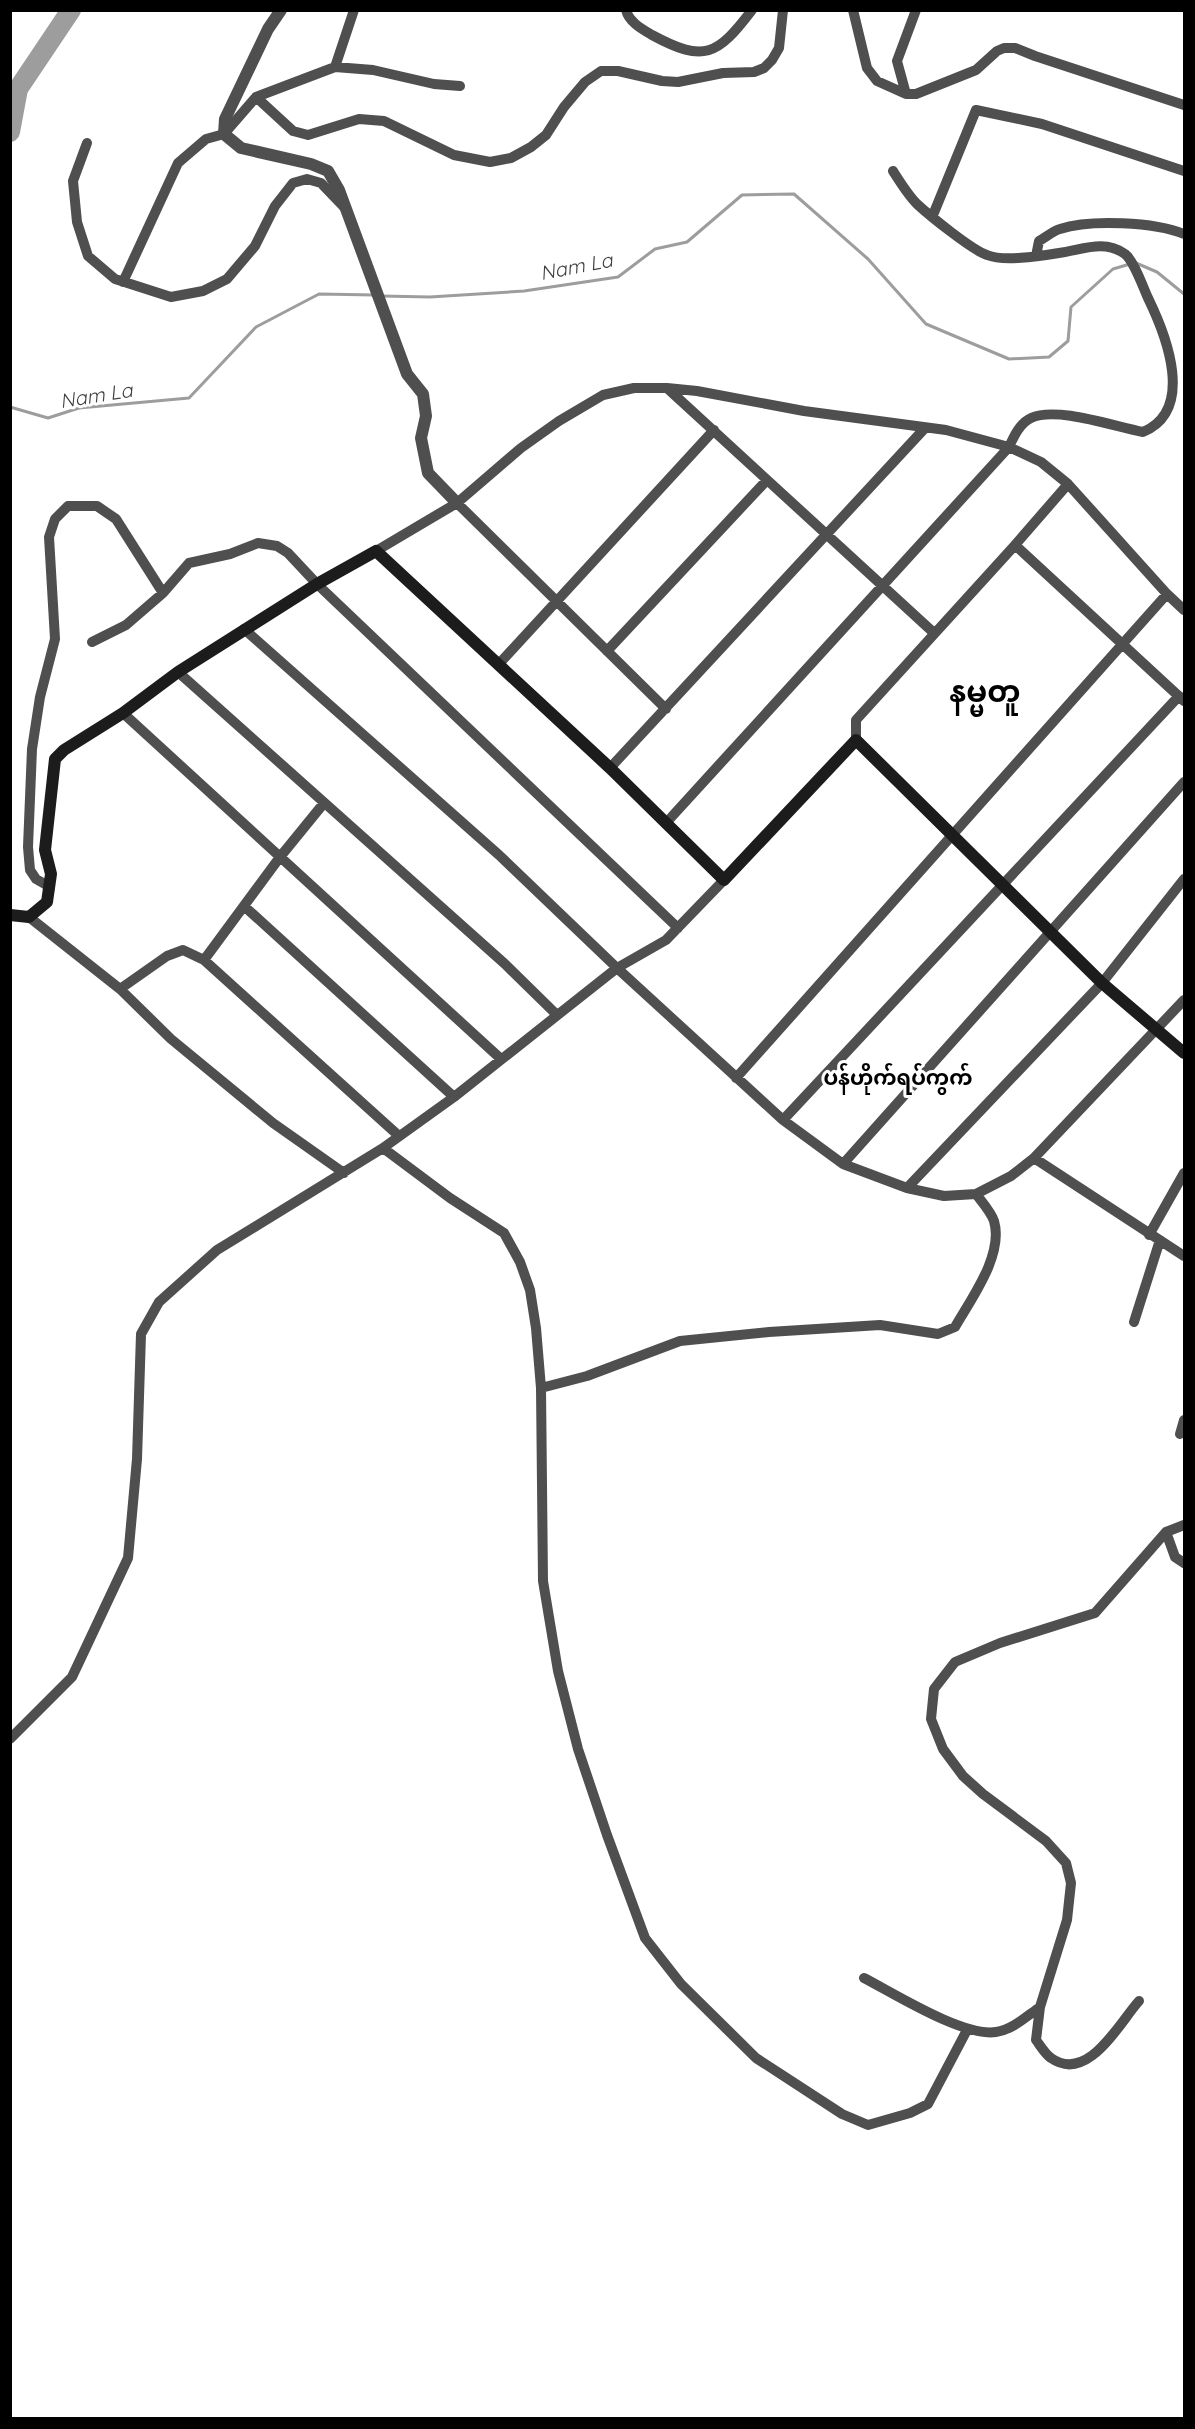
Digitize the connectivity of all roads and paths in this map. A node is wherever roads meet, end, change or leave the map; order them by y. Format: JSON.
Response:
{"nodes":[{"id":1,"x":281,"y":10,"type":"edge"},
{"id":2,"x":354,"y":10,"type":"edge"},
{"id":3,"x":626,"y":10,"type":"edge"},
{"id":4,"x":752,"y":10,"type":"edge"},
{"id":5,"x":783,"y":10,"type":"edge"},
{"id":6,"x":853,"y":10,"type":"edge"},
{"id":7,"x":916,"y":10,"type":"edge"},
{"id":8,"x":335,"y":67,"type":"junction"},
{"id":9,"x":460,"y":86,"type":"dead end"},
{"id":10,"x":906,"y":94,"type":"junction"},
{"id":11,"x":256,"y":97,"type":"junction"},
{"id":12,"x":1185,"y":105,"type":"edge"},
{"id":13,"x":224,"y":134,"type":"junction"},
{"id":14,"x":87,"y":143,"type":"dead end"},
{"id":15,"x":893,"y":171,"type":"dead end"},
{"id":16,"x":1185,"y":171,"type":"edge"},
{"id":17,"x":346,"y":209,"type":"junction"},
{"id":18,"x":933,"y":215,"type":"junction"},
{"id":19,"x":1185,"y":234,"type":"edge"},
{"id":20,"x":1035,"y":256,"type":"junction"},
{"id":21,"x":123,"y":282,"type":"junction"},
{"id":22,"x":667,"y":388,"type":"junction"},
{"id":23,"x":925,"y":428,"type":"junction"},
{"id":24,"x":714,"y":430,"type":"junction"},
{"id":25,"x":1009,"y":447,"type":"junction"},
{"id":26,"x":767,"y":480,"type":"junction"},
{"id":27,"x":1068,"y":484,"type":"junction"},
{"id":28,"x":457,"y":503,"type":"junction"},
{"id":29,"x":827,"y":534,"type":"junction"},
{"id":30,"x":1015,"y":545,"type":"junction"},
{"id":31,"x":376,"y":551,"type":"junction"},
{"id":32,"x":317,"y":584,"type":"junction"},
{"id":33,"x":883,"y":586,"type":"junction"},
{"id":34,"x":163,"y":593,"type":"junction"},
{"id":35,"x":1167,"y":594,"type":"junction"},
{"id":36,"x":556,"y":601,"type":"junction"},
{"id":37,"x":1185,"y":610,"type":"edge"},
{"id":38,"x":244,"y":629,"type":"junction"},
{"id":39,"x":934,"y":633,"type":"junction"},
{"id":40,"x":92,"y":642,"type":"dead end"},
{"id":41,"x":1122,"y":644,"type":"junction"},
{"id":42,"x":607,"y":651,"type":"junction"},
{"id":43,"x":498,"y":665,"type":"junction"},
{"id":44,"x":178,"y":672,"type":"junction"},
{"id":45,"x":1182,"y":698,"type":"edge"},
{"id":46,"x":666,"y":709,"type":"junction"},
{"id":47,"x":123,"y":713,"type":"junction"},
{"id":48,"x":856,"y":740,"type":"junction"},
{"id":49,"x":610,"y":768,"type":"junction"},
{"id":50,"x":1185,"y":782,"type":"edge"},
{"id":51,"x":324,"y":803,"type":"junction"},
{"id":52,"x":666,"y":823,"type":"junction"},
{"id":53,"x":952,"y":836,"type":"junction"},
{"id":54,"x":280,"y":857,"type":"junction"},
{"id":55,"x":1185,"y":879,"type":"edge"},
{"id":56,"x":724,"y":880,"type":"junction"},
{"id":57,"x":1002,"y":885,"type":"junction"},
{"id":58,"x":50,"y":887,"type":"junction"},
{"id":59,"x":244,"y":906,"type":"junction"},
{"id":60,"x":10,"y":915,"type":"edge"},
{"id":61,"x":29,"y":917,"type":"junction"},
{"id":62,"x":678,"y":928,"type":"junction"},
{"id":63,"x":1051,"y":932,"type":"junction"},
{"id":64,"x":204,"y":960,"type":"junction"},
{"id":65,"x":617,"y":968,"type":"junction"},
{"id":66,"x":1102,"y":983,"type":"junction"},
{"id":67,"x":120,"y":989,"type":"junction"},
{"id":68,"x":1185,"y":1000,"type":"edge"},
{"id":69,"x":556,"y":1014,"type":"junction"},
{"id":70,"x":1156,"y":1031,"type":"junction"},
{"id":71,"x":1185,"y":1053,"type":"edge"},
{"id":72,"x":501,"y":1059,"type":"junction"},
{"id":73,"x":736,"y":1078,"type":"junction"},
{"id":74,"x":454,"y":1097,"type":"junction"},
{"id":75,"x":783,"y":1120,"type":"junction"},
{"id":76,"x":399,"y":1136,"type":"junction"},
{"id":77,"x":383,"y":1148,"type":"junction"},
{"id":78,"x":1034,"y":1158,"type":"junction"},
{"id":79,"x":843,"y":1164,"type":"junction"},
{"id":80,"x":344,"y":1173,"type":"junction"},
{"id":81,"x":1185,"y":1173,"type":"edge"},
{"id":82,"x":908,"y":1188,"type":"junction"},
{"id":83,"x":976,"y":1194,"type":"junction"},
{"id":84,"x":1149,"y":1235,"type":"junction"},
{"id":85,"x":1160,"y":1240,"type":"junction"},
{"id":86,"x":1185,"y":1256,"type":"edge"},
{"id":87,"x":1134,"y":1322,"type":"dead end"},
{"id":88,"x":541,"y":1388,"type":"junction"},
{"id":89,"x":1185,"y":1420,"type":"edge"},
{"id":90,"x":1180,"y":1434,"type":"dead end"},
{"id":91,"x":1185,"y":1524,"type":"edge"},
{"id":92,"x":1166,"y":1532,"type":"junction"},
{"id":93,"x":1185,"y":1563,"type":"edge"},
{"id":94,"x":10,"y":1739,"type":"edge"},
{"id":95,"x":864,"y":1978,"type":"dead end"},
{"id":96,"x":1139,"y":2001,"type":"dead end"},
{"id":97,"x":1040,"y":2007,"type":"junction"},
{"id":98,"x":967,"y":2030,"type":"junction"}],
"edges":[{"from":1,"to":13,"type":"street"},
{"from":2,"to":8,"type":"street"},
{"from":3,"to":4,"type":"street"},
{"from":5,"to":11,"type":"street"},
{"from":6,"to":10,"type":"street"},
{"from":7,"to":10,"type":"street"},
{"from":8,"to":9,"type":"street"},
{"from":8,"to":11,"type":"street"},
{"from":10,"to":12,"type":"street"},
{"from":11,"to":13,"type":"street"},
{"from":13,"to":17,"type":"street"},
{"from":13,"to":21,"type":"street"},
{"from":14,"to":21,"type":"street"},
{"from":15,"to":18,"type":"street"},
{"from":16,"to":18,"type":"street"},
{"from":17,"to":21,"type":"street"},
{"from":17,"to":28,"type":"street"},
{"from":18,"to":20,"type":"street"},
{"from":19,"to":20,"type":"street"},
{"from":20,"to":25,"type":"street"},
{"from":22,"to":23,"type":"street"},
{"from":22,"to":24,"type":"street"},
{"from":22,"to":28,"type":"street"},
{"from":23,"to":25,"type":"street"},
{"from":23,"to":29,"type":"street"},
{"from":24,"to":26,"type":"street"},
{"from":24,"to":36,"type":"street"},
{"from":25,"to":27,"type":"street"},
{"from":25,"to":33,"type":"street"},
{"from":26,"to":29,"type":"street"},
{"from":26,"to":42,"type":"street"},
{"from":27,"to":30,"type":"street"},
{"from":27,"to":35,"type":"street"},
{"from":28,"to":31,"type":"street"},
{"from":28,"to":36,"type":"street"},
{"from":29,"to":33,"type":"street"},
{"from":29,"to":46,"type":"street"},
{"from":30,"to":39,"type":"street"},
{"from":30,"to":41,"type":"street"},
{"from":31,"to":32,"type":"main road"},
{"from":31,"to":43,"type":"main road"},
{"from":32,"to":34,"type":"street"},
{"from":32,"to":38,"type":"main road"},
{"from":32,"to":62,"type":"street"},
{"from":33,"to":39,"type":"street"},
{"from":33,"to":52,"type":"street"},
{"from":34,"to":40,"type":"street"},
{"from":34,"to":58,"type":"street"},
{"from":35,"to":37,"type":"street"},
{"from":35,"to":41,"type":"street"},
{"from":36,"to":42,"type":"street"},
{"from":36,"to":43,"type":"street"},
{"from":38,"to":44,"type":"main road"},
{"from":38,"to":65,"type":"street"},
{"from":39,"to":48,"type":"street"},
{"from":41,"to":45,"type":"street"},
{"from":41,"to":53,"type":"street"},
{"from":42,"to":46,"type":"street"},
{"from":43,"to":49,"type":"main road"},
{"from":44,"to":47,"type":"main road"},
{"from":44,"to":51,"type":"street"},
{"from":45,"to":57,"type":"street"},
{"from":46,"to":49,"type":"street"},
{"from":47,"to":54,"type":"street"},
{"from":47,"to":58,"type":"main road"},
{"from":48,"to":53,"type":"main road"},
{"from":48,"to":56,"type":"main road"},
{"from":49,"to":52,"type":"main road"},
{"from":50,"to":63,"type":"street"},
{"from":51,"to":54,"type":"street"},
{"from":51,"to":69,"type":"street"},
{"from":52,"to":56,"type":"main road"},
{"from":53,"to":57,"type":"main road"},
{"from":53,"to":73,"type":"street"},
{"from":54,"to":59,"type":"street"},
{"from":54,"to":72,"type":"street"},
{"from":55,"to":66,"type":"street"},
{"from":56,"to":62,"type":"street"},
{"from":57,"to":63,"type":"main road"},
{"from":57,"to":75,"type":"street"},
{"from":58,"to":61,"type":"main road"},
{"from":59,"to":64,"type":"street"},
{"from":59,"to":74,"type":"street"},
{"from":60,"to":61,"type":"main road"},
{"from":61,"to":67,"type":"street"},
{"from":62,"to":65,"type":"street"},
{"from":63,"to":66,"type":"main road"},
{"from":63,"to":79,"type":"street"},
{"from":64,"to":67,"type":"street"},
{"from":64,"to":76,"type":"street"},
{"from":65,"to":69,"type":"street"},
{"from":65,"to":73,"type":"street"},
{"from":66,"to":70,"type":"main road"},
{"from":66,"to":82,"type":"street"},
{"from":67,"to":80,"type":"street"},
{"from":68,"to":70,"type":"street"},
{"from":69,"to":72,"type":"street"},
{"from":70,"to":71,"type":"main road"},
{"from":70,"to":78,"type":"street"},
{"from":72,"to":74,"type":"street"},
{"from":73,"to":75,"type":"street"},
{"from":74,"to":76,"type":"street"},
{"from":75,"to":79,"type":"street"},
{"from":76,"to":77,"type":"street"},
{"from":77,"to":80,"type":"street"},
{"from":77,"to":88,"type":"street"},
{"from":78,"to":83,"type":"street"},
{"from":78,"to":84,"type":"street"},
{"from":79,"to":82,"type":"street"},
{"from":80,"to":94,"type":"street"},
{"from":81,"to":84,"type":"street"},
{"from":82,"to":83,"type":"street"},
{"from":83,"to":88,"type":"street"},
{"from":84,"to":85,"type":"street"},
{"from":85,"to":86,"type":"street"},
{"from":85,"to":87,"type":"street"},
{"from":88,"to":98,"type":"street"},
{"from":89,"to":90,"type":"street"},
{"from":91,"to":92,"type":"street"},
{"from":92,"to":93,"type":"street"},
{"from":92,"to":97,"type":"street"},
{"from":95,"to":98,"type":"street"},
{"from":96,"to":97,"type":"street"},
{"from":97,"to":98,"type":"street"}]}
